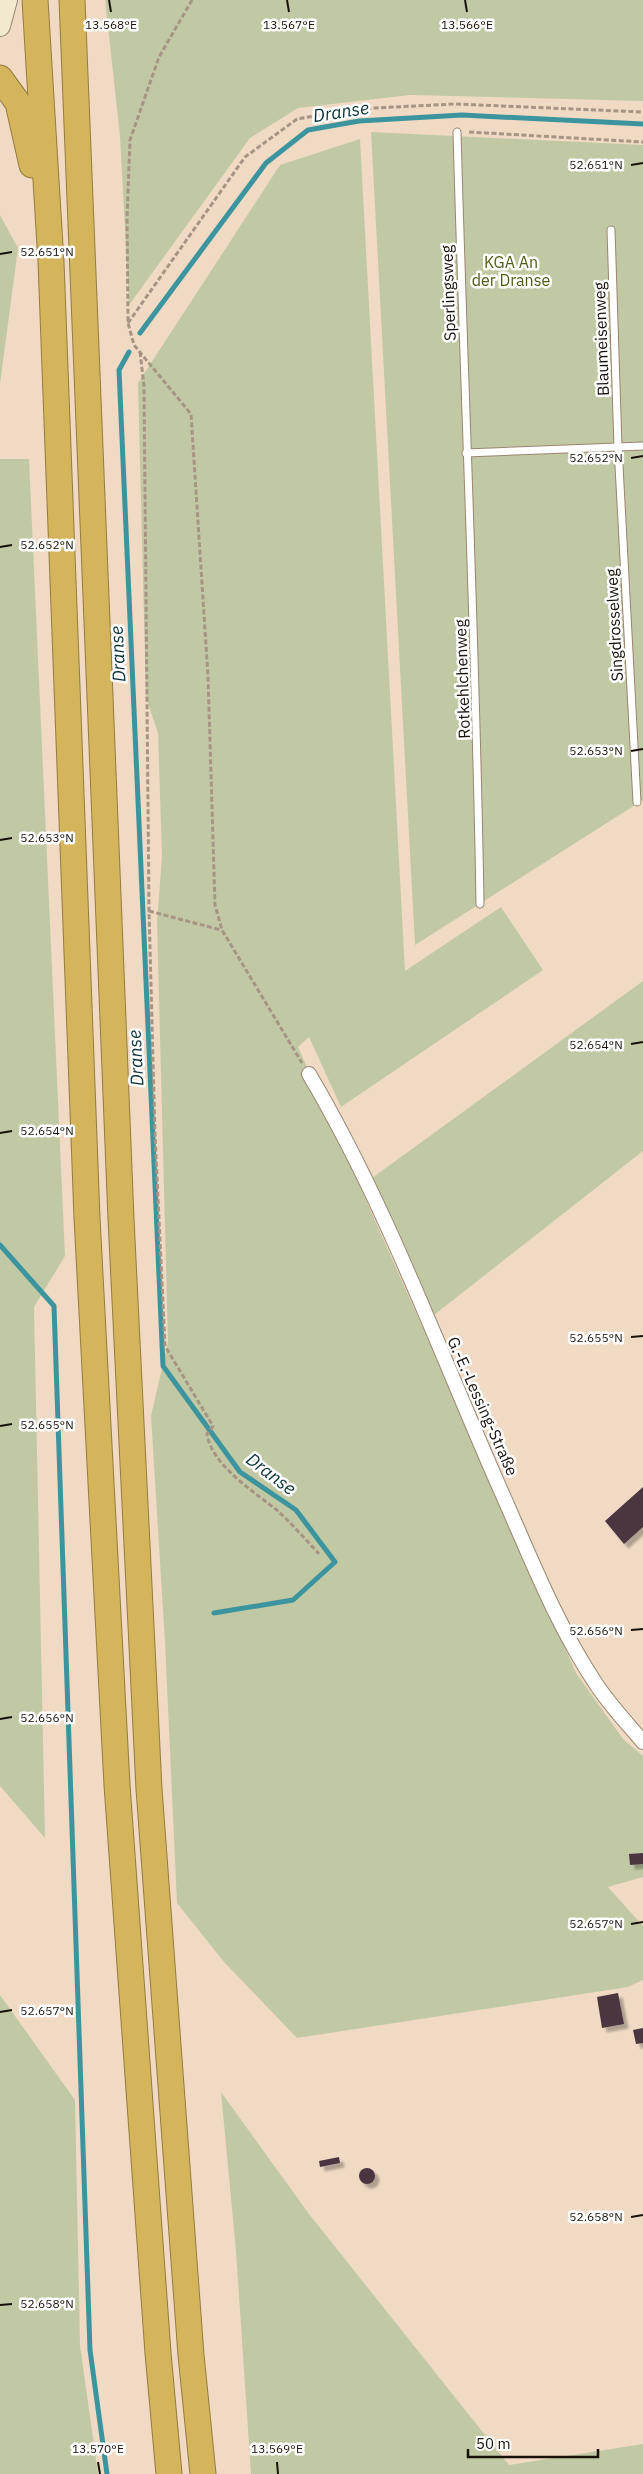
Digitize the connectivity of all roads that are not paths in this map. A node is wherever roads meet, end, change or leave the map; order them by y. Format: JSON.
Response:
{"nodes":[{"id":1,"x":7,"y":0,"type":"edge"},
{"id":2,"x":35,"y":0,"type":"edge"},
{"id":3,"x":72,"y":0,"type":"edge"},
{"id":4,"x":0,"y":26,"type":"edge"},
{"id":5,"x":0,"y":78,"type":"edge"},
{"id":6,"x":457,"y":132,"type":"road end"},
{"id":7,"x":612,"y":230,"type":"dead end"},
{"id":8,"x":51,"y":262,"type":"junction"},
{"id":9,"x":643,"y":446,"type":"edge"},
{"id":10,"x":618,"y":447,"type":"junction"},
{"id":11,"x":466,"y":453,"type":"junction"},
{"id":12,"x":637,"y":802,"type":"dead end"},
{"id":13,"x":480,"y":904,"type":"dead end"},
{"id":14,"x":308,"y":1074,"type":"road end"},
{"id":15,"x":643,"y":1742,"type":"edge"},
{"id":16,"x":169,"y":2474,"type":"edge"},
{"id":17,"x":203,"y":2474,"type":"edge"}],
"edges":[{"from":1,"to":4,"type":"main road"},
{"from":2,"to":8,"type":"highway"},
{"from":3,"to":17,"type":"highway"},
{"from":5,"to":8,"type":"highway"},
{"from":6,"to":11,"type":"lane","name":"Sperlingsweg"},
{"from":7,"to":10,"type":"lane","name":"Blaumeisenweg"},
{"from":8,"to":16,"type":"highway"},
{"from":9,"to":10,"type":"lane"},
{"from":10,"to":11,"type":"lane"},
{"from":10,"to":12,"type":"lane","name":"Singdrosselweg"},
{"from":11,"to":13,"type":"lane","name":"Rotkehlchenweg"},
{"from":14,"to":15,"type":"street","name":"G.-E.-Lessing-Straße"}]}
